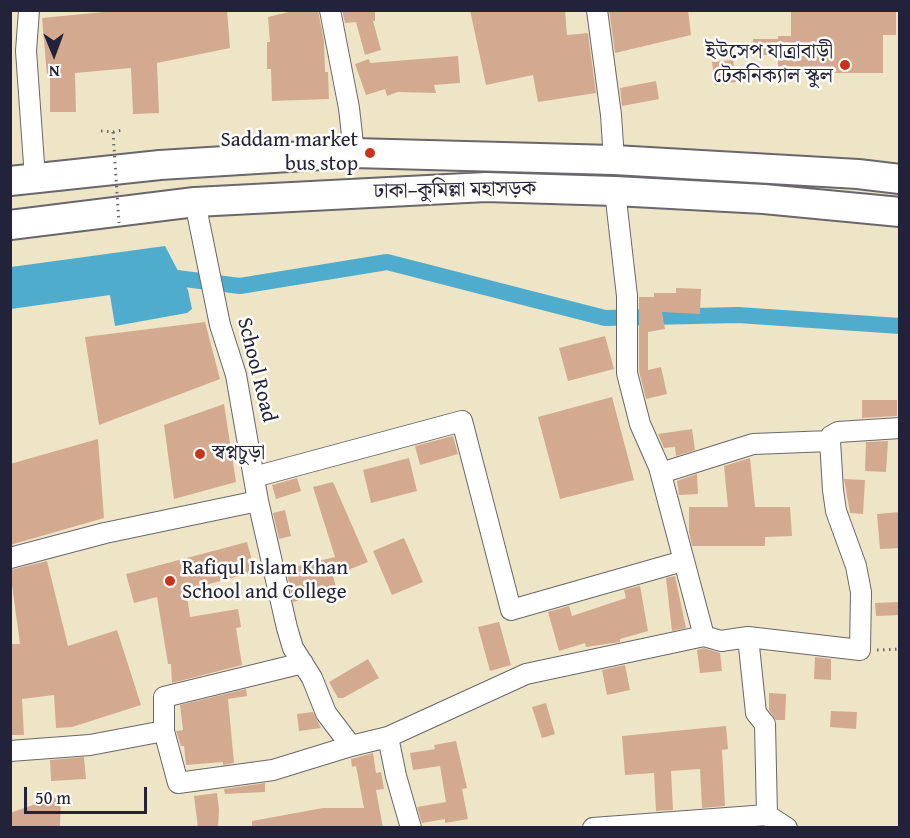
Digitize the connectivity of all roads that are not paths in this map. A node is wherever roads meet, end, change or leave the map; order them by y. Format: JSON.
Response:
{"nodes":[{"id":1,"x":28,"y":10,"type":"edge"},
{"id":2,"x":330,"y":10,"type":"edge"},
{"id":3,"x":597,"y":10,"type":"edge"},
{"id":4,"x":354,"y":153,"type":"junction"},
{"id":5,"x":614,"y":160,"type":"junction"},
{"id":6,"x":23,"y":179,"type":"edge"},
{"id":7,"x":900,"y":179,"type":"edge"},
{"id":8,"x":615,"y":191,"type":"junction"},
{"id":9,"x":195,"y":202,"type":"junction"},
{"id":10,"x":900,"y":212,"type":"edge"},
{"id":11,"x":10,"y":225,"type":"edge"},
{"id":12,"x":900,"y":428,"type":"edge"},
{"id":13,"x":830,"y":441,"type":"junction"},
{"id":14,"x":661,"y":473,"type":"junction"},
{"id":15,"x":255,"y":477,"type":"junction"},
{"id":16,"x":258,"y":501,"type":"junction"},
{"id":17,"x":10,"y":558,"type":"edge"},
{"id":18,"x":683,"y":561,"type":"junction"},
{"id":19,"x":704,"y":636,"type":"junction"},
{"id":20,"x":747,"y":637,"type":"junction"},
{"id":21,"x":303,"y":663,"type":"junction"},
{"id":22,"x":165,"y":731,"type":"junction"},
{"id":23,"x":388,"y":737,"type":"junction"},
{"id":24,"x":351,"y":746,"type":"junction"},
{"id":25,"x":10,"y":751,"type":"edge"},
{"id":26,"x":767,"y":815,"type":"junction"},
{"id":27,"x":411,"y":828,"type":"edge"},
{"id":28,"x":593,"y":828,"type":"edge"},
{"id":29,"x":787,"y":828,"type":"edge"}],
"edges":[{"from":1,"to":6,"type":"street"},
{"from":2,"to":4,"type":"street"},
{"from":3,"to":5,"type":"street"},
{"from":4,"to":5,"type":"highway","name":"ঢাকা–কুমিল্লা মহাসড়ক"},
{"from":4,"to":6,"type":"highway","name":"ঢাকা–কুমিল্লা মহাসড়ক"},
{"from":5,"to":7,"type":"highway","name":"ঢাকা–কুমিল্লা মহাসড়ক"},
{"from":8,"to":9,"type":"highway","name":"ঢাকা–কুমিল্লা মহাসড়ক"},
{"from":8,"to":10,"type":"highway","name":"ঢাকা–কুমিল্লা মহাসড়ক"},
{"from":8,"to":14,"type":"street"},
{"from":9,"to":11,"type":"highway","name":"ঢাকা–কুমিল্লা মহাসড়ক"},
{"from":9,"to":15,"type":"street","name":"School Road"},
{"from":12,"to":13,"type":"street"},
{"from":13,"to":14,"type":"street"},
{"from":13,"to":20,"type":"street"},
{"from":14,"to":18,"type":"street"},
{"from":15,"to":16,"type":"street","name":"School Road"},
{"from":15,"to":18,"type":"street"},
{"from":16,"to":17,"type":"street"},
{"from":16,"to":21,"type":"street","name":"School Road"},
{"from":18,"to":19,"type":"street"},
{"from":19,"to":20,"type":"street"},
{"from":19,"to":23,"type":"street"},
{"from":20,"to":26,"type":"street"},
{"from":21,"to":22,"type":"street"},
{"from":21,"to":24,"type":"street","name":"School Road"},
{"from":22,"to":24,"type":"street"},
{"from":22,"to":25,"type":"street"},
{"from":23,"to":24,"type":"street"},
{"from":23,"to":27,"type":"street"},
{"from":26,"to":28,"type":"street"},
{"from":26,"to":29,"type":"street"}]}
